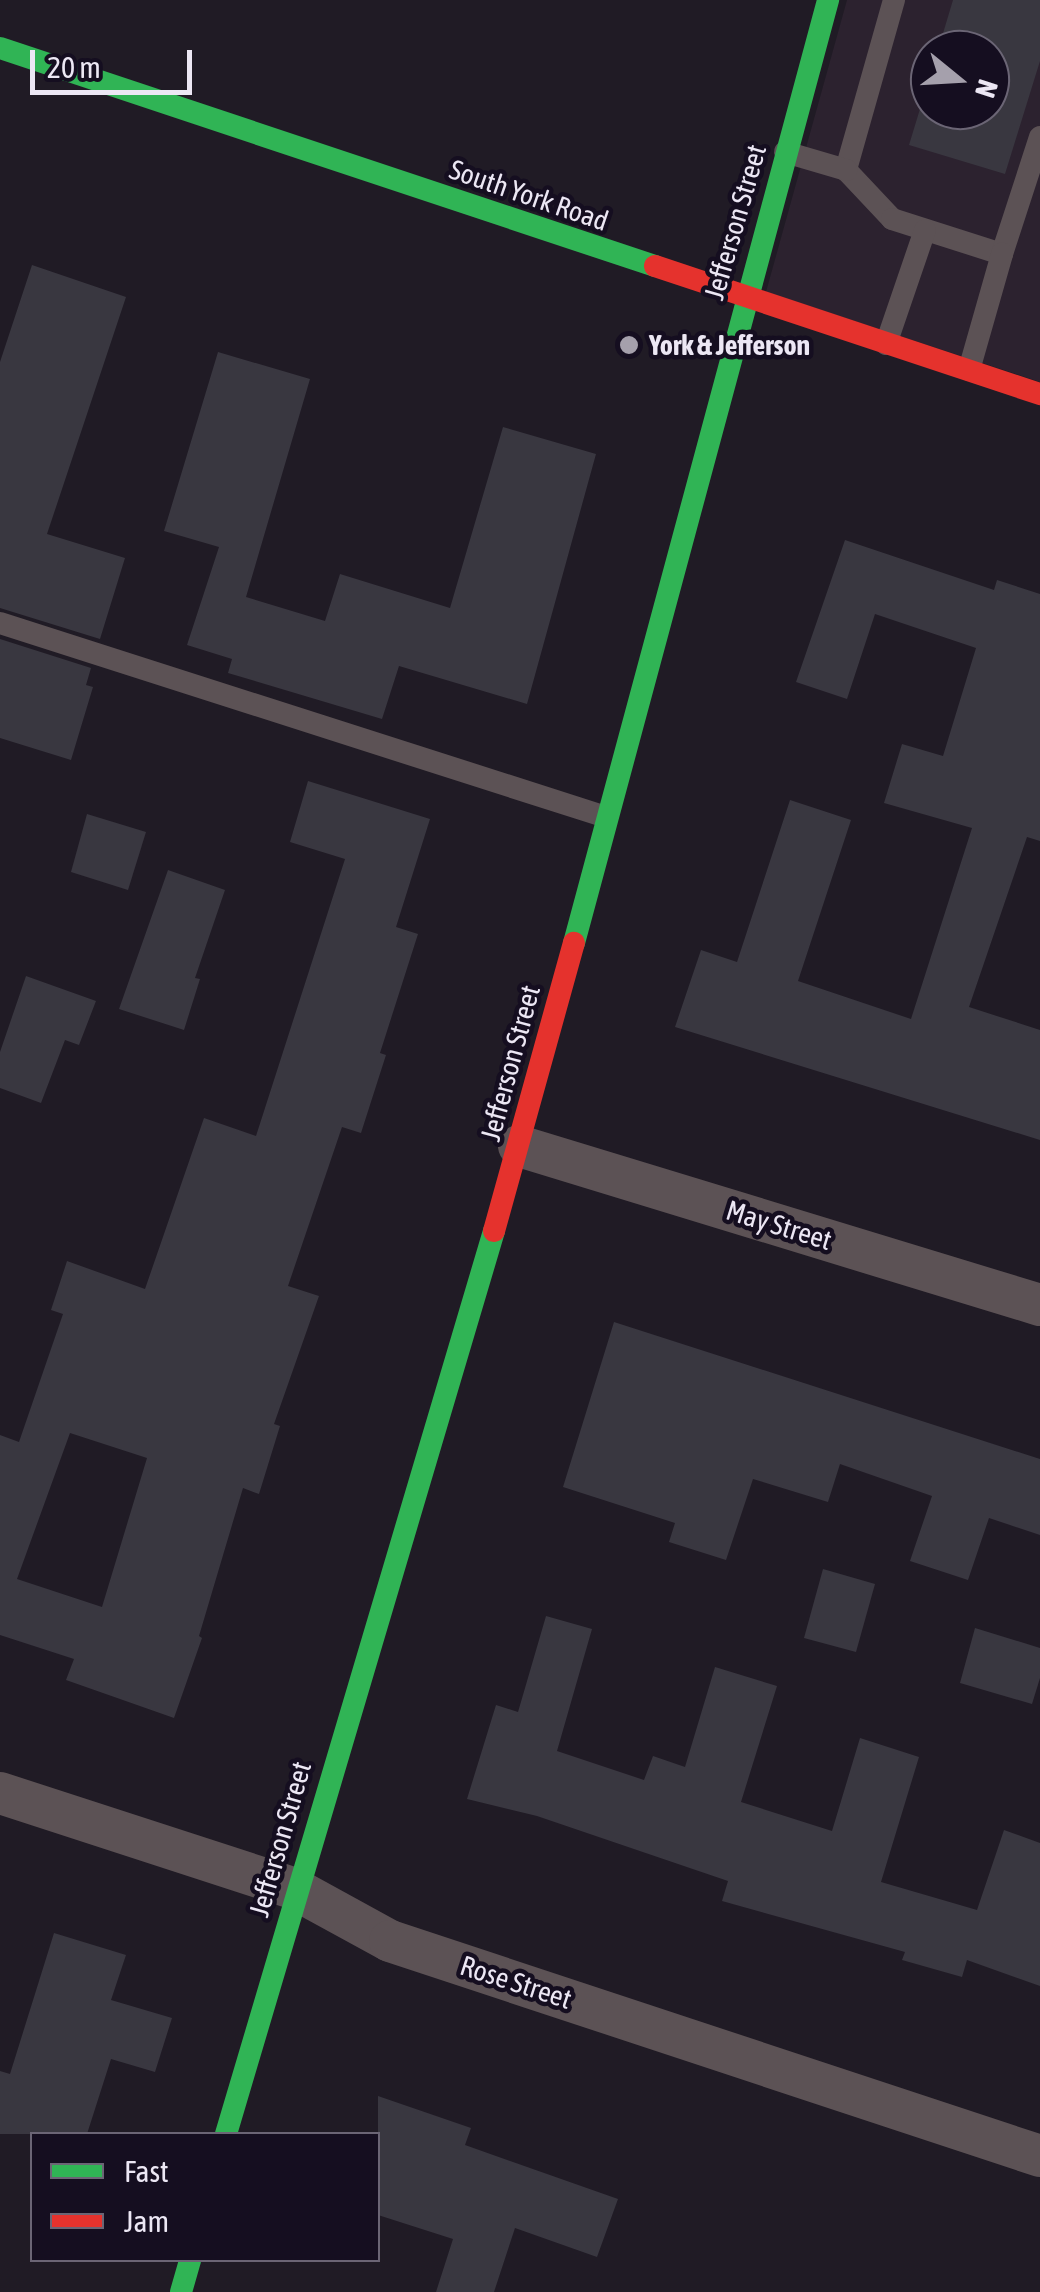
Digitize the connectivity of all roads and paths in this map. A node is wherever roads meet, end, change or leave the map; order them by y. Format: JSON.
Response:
{"nodes":[{"id":1,"x":828,"y":0,"type":"edge"},
{"id":2,"x":894,"y":0,"type":"edge"},
{"id":3,"x":0,"y":48,"type":"edge"},
{"id":4,"x":1040,"y":137,"type":"edge"},
{"id":5,"x":785,"y":152,"type":"junction"},
{"id":6,"x":846,"y":170,"type":"junction"},
{"id":7,"x":925,"y":230,"type":"junction"},
{"id":8,"x":1002,"y":254,"type":"junction"},
{"id":9,"x":744,"y":299,"type":"junction"},
{"id":10,"x":886,"y":344,"type":"junction"},
{"id":11,"x":970,"y":370,"type":"junction"},
{"id":12,"x":1040,"y":394,"type":"edge"},
{"id":13,"x":0,"y":624,"type":"edge"},
{"id":14,"x":606,"y":817,"type":"junction"},
{"id":15,"x":519,"y":1146,"type":"junction"},
{"id":16,"x":1040,"y":1305,"type":"edge"},
{"id":17,"x":0,"y":1793,"type":"edge"},
{"id":18,"x":295,"y":1889,"type":"junction"},
{"id":19,"x":227,"y":2132,"type":"edge"},
{"id":20,"x":1040,"y":2156,"type":"edge"},
{"id":21,"x":189,"y":2262,"type":"edge"},
{"id":22,"x":181,"y":2292,"type":"edge"}],
"edges":[{"from":1,"to":5,"type":"street","name":"Jefferson Street"},
{"from":2,"to":6,"type":"lane"},
{"from":3,"to":9,"type":"street","name":"South York Road"},
{"from":4,"to":8,"type":"lane"},
{"from":5,"to":6,"type":"lane"},
{"from":5,"to":9,"type":"street","name":"Jefferson Street"},
{"from":6,"to":7,"type":"lane"},
{"from":7,"to":8,"type":"lane"},
{"from":7,"to":10,"type":"lane"},
{"from":8,"to":11,"type":"lane"},
{"from":9,"to":10,"type":"street","name":"South York Road"},
{"from":9,"to":14,"type":"street","name":"Jefferson Street"},
{"from":10,"to":11,"type":"street","name":"South York Road"},
{"from":11,"to":12,"type":"street","name":"South York Road"},
{"from":13,"to":14,"type":"lane"},
{"from":14,"to":15,"type":"street","name":"Jefferson Street"},
{"from":15,"to":16,"type":"street","name":"May Street"},
{"from":15,"to":18,"type":"street","name":"Jefferson Street"},
{"from":17,"to":18,"type":"street","name":"Rose Street"},
{"from":18,"to":19,"type":"street","name":"Jefferson Street"},
{"from":18,"to":20,"type":"street","name":"Rose Street"},
{"from":21,"to":22,"type":"street"}]}
